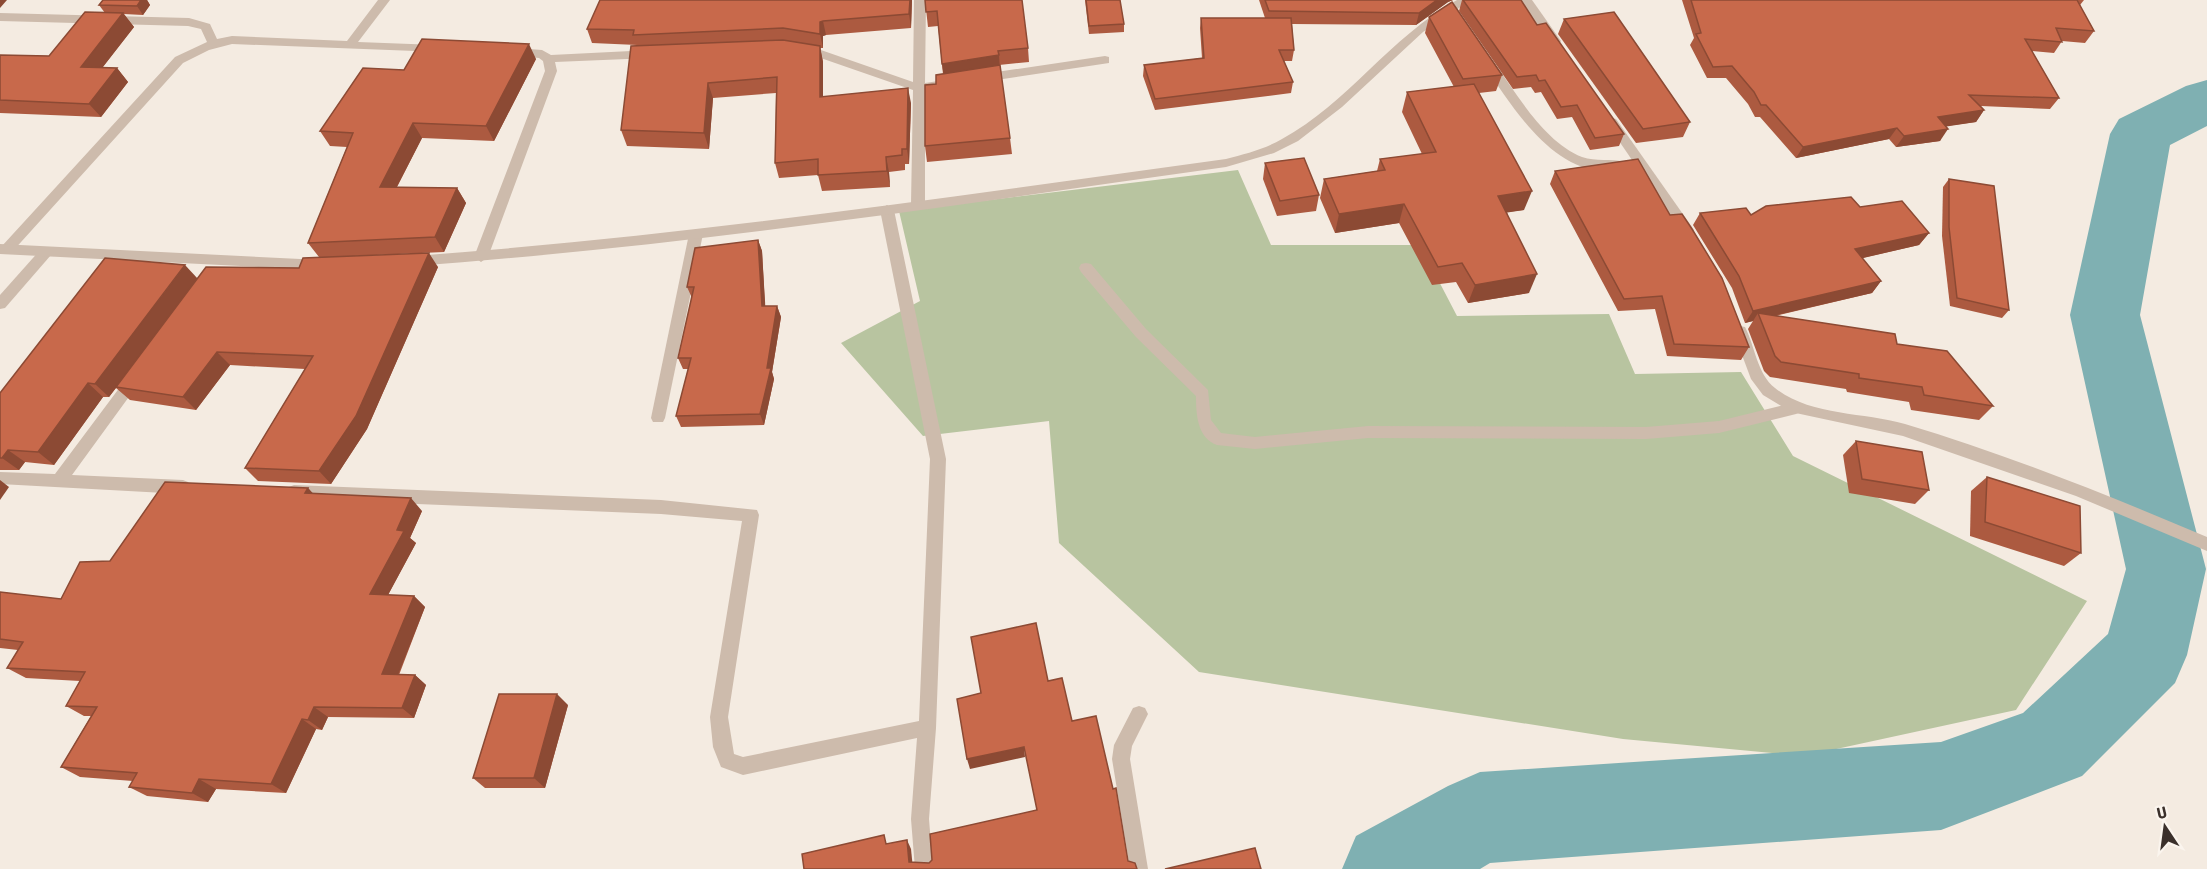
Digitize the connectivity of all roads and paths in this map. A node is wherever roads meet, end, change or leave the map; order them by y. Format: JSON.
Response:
{"nodes":[{"id":1,"x":384,"y":0,"type":"edge"},
{"id":2,"x":920,"y":0,"type":"edge"},
{"id":3,"x":1465,"y":0,"type":"edge"},
{"id":4,"x":1526,"y":0,"type":"edge"},
{"id":5,"x":0,"y":17,"type":"edge"},
{"id":6,"x":213,"y":43,"type":"junction"},
{"id":7,"x":350,"y":45,"type":"junction"},
{"id":8,"x":787,"y":49,"type":"edge"},
{"id":9,"x":1561,"y":49,"type":"edge"},
{"id":10,"x":456,"y":50,"type":"edge"},
{"id":11,"x":503,"y":51,"type":"edge"},
{"id":12,"x":668,"y":54,"type":"edge"},
{"id":13,"x":1481,"y":54,"type":"edge"},
{"id":14,"x":549,"y":58,"type":"junction"},
{"id":15,"x":1105,"y":60,"type":"dead end"},
{"id":16,"x":919,"y":88,"type":"junction"},
{"id":17,"x":1602,"y":108,"type":"edge"},
{"id":18,"x":1623,"y":165,"type":"edge"},
{"id":19,"x":918,"y":204,"type":"junction"},
{"id":20,"x":887,"y":210,"type":"junction"},
{"id":21,"x":696,"y":234,"type":"junction"},
{"id":22,"x":1697,"y":246,"type":"edge"},
{"id":23,"x":3,"y":249,"type":"edge"},
{"id":24,"x":46,"y":252,"type":"junction"},
{"id":25,"x":481,"y":257,"type":"junction"},
{"id":26,"x":403,"y":261,"type":"edge"},
{"id":27,"x":338,"y":264,"type":"edge"},
{"id":28,"x":1086,"y":268,"type":"dead end"},
{"id":29,"x":0,"y":304,"type":"edge"},
{"id":30,"x":1735,"y":318,"type":"edge"},
{"id":31,"x":144,"y":366,"type":"edge"},
{"id":32,"x":1796,"y":408,"type":"junction"},
{"id":33,"x":658,"y":418,"type":"dead end"},
{"id":34,"x":0,"y":478,"type":"edge"},
{"id":35,"x":59,"y":481,"type":"junction"},
{"id":36,"x":201,"y":487,"type":"edge"},
{"id":37,"x":284,"y":491,"type":"edge"},
{"id":38,"x":2207,"y":544,"type":"edge"},
{"id":39,"x":1139,"y":714,"type":"dead end"},
{"id":40,"x":927,"y":728,"type":"junction"},
{"id":41,"x":924,"y":869,"type":"edge"},
{"id":42,"x":1139,"y":869,"type":"edge"}],
"edges":[{"from":1,"to":7,"type":"street"},
{"from":2,"to":16,"type":"street"},
{"from":3,"to":19,"type":"street"},
{"from":4,"to":9,"type":"street"},
{"from":5,"to":6,"type":"street"},
{"from":6,"to":7,"type":"street"},
{"from":6,"to":23,"type":"street"},
{"from":7,"to":10,"type":"street"},
{"from":8,"to":16,"type":"street"},
{"from":11,"to":14,"type":"street"},
{"from":12,"to":14,"type":"street"},
{"from":13,"to":18,"type":"street"},
{"from":14,"to":25,"type":"street"},
{"from":15,"to":16,"type":"street"},
{"from":16,"to":19,"type":"street"},
{"from":17,"to":22,"type":"street"},
{"from":19,"to":20,"type":"street"},
{"from":20,"to":21,"type":"street"},
{"from":20,"to":40,"type":"street"},
{"from":21,"to":25,"type":"street"},
{"from":21,"to":33,"type":"street"},
{"from":23,"to":24,"type":"street"},
{"from":24,"to":27,"type":"street"},
{"from":24,"to":29,"type":"street"},
{"from":25,"to":26,"type":"street"},
{"from":28,"to":32,"type":"street"},
{"from":30,"to":32,"type":"street"},
{"from":31,"to":35,"type":"street"},
{"from":32,"to":38,"type":"street"},
{"from":34,"to":35,"type":"street"},
{"from":35,"to":36,"type":"street"},
{"from":37,"to":40,"type":"street"},
{"from":39,"to":42,"type":"street"},
{"from":40,"to":41,"type":"street"}]}
